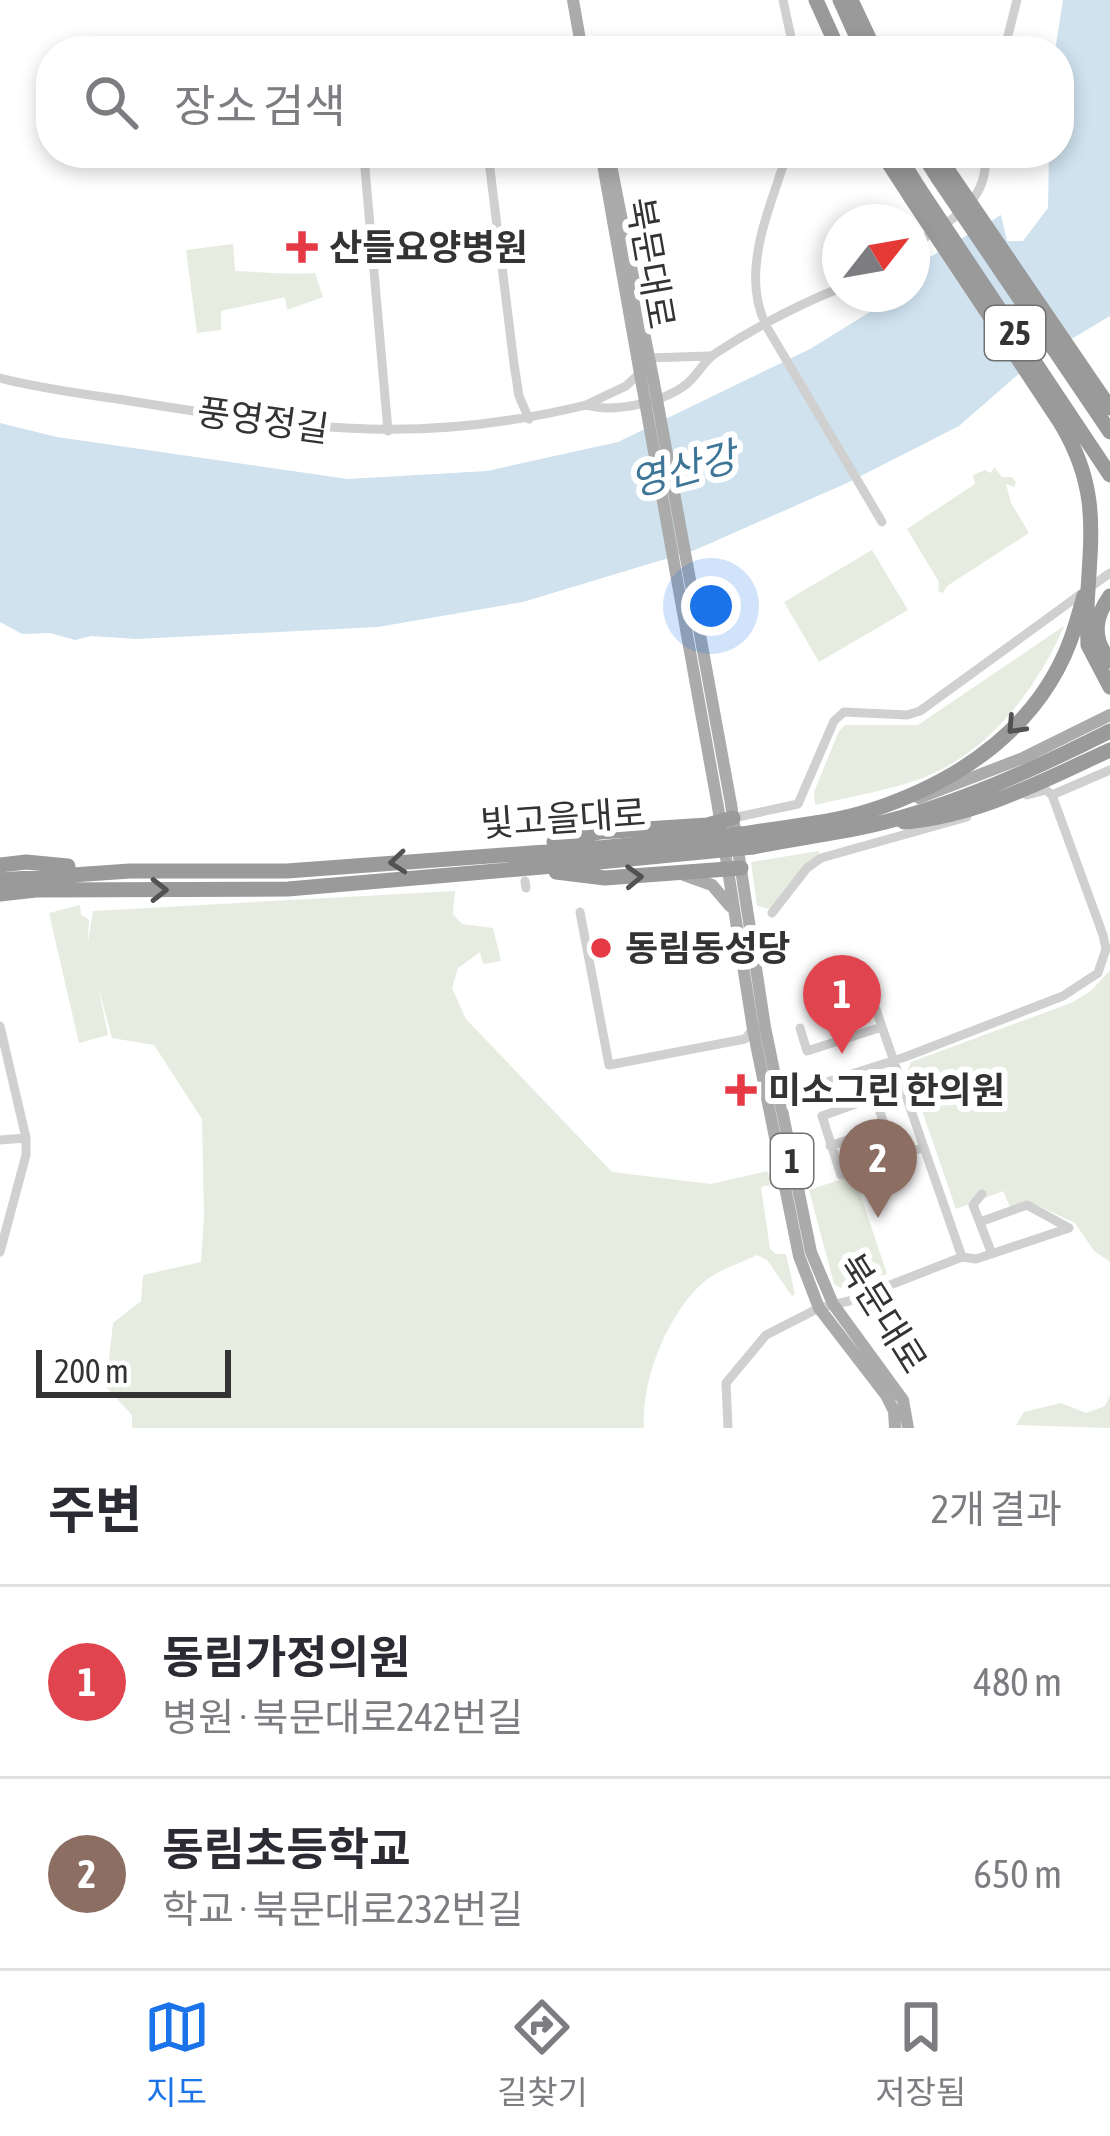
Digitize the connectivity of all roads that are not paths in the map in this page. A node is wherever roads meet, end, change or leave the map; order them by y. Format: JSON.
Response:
{"nodes":[{"id":1,"x":577,"y":0,"type":"edge"},
{"id":2,"x":783,"y":0,"type":"edge"},
{"id":3,"x":812,"y":0,"type":"edge"},
{"id":4,"x":840,"y":0,"type":"edge"},
{"id":5,"x":850,"y":0,"type":"edge"},
{"id":6,"x":1017,"y":0,"type":"edge"},
{"id":7,"x":583,"y":36,"type":"edge"},
{"id":8,"x":791,"y":36,"type":"edge"},
{"id":9,"x":824,"y":36,"type":"edge"},
{"id":10,"x":831,"y":36,"type":"edge"},
{"id":11,"x":856,"y":36,"type":"edge"},
{"id":12,"x":868,"y":36,"type":"edge"},
{"id":13,"x":1008,"y":36,"type":"edge"},
{"id":14,"x":489,"y":168,"type":"edge"},
{"id":15,"x":608,"y":168,"type":"edge"},
{"id":16,"x":608,"y":168,"type":"edge"},
{"id":17,"x":783,"y":168,"type":"edge"},
{"id":18,"x":894,"y":168,"type":"edge"},
{"id":19,"x":904,"y":168,"type":"edge"},
{"id":20,"x":937,"y":168,"type":"edge"},
{"id":21,"x":942,"y":168,"type":"edge"},
{"id":22,"x":985,"y":168,"type":"edge"},
{"id":23,"x":364,"y":169,"type":"dead end"},
{"id":24,"x":944,"y":175,"type":"junction"},
{"id":25,"x":915,"y":193,"type":"junction"},
{"id":26,"x":930,"y":232,"type":"edge"},
{"id":27,"x":822,"y":299,"type":"edge"},
{"id":28,"x":769,"y":330,"type":"junction"},
{"id":29,"x":710,"y":356,"type":"junction"},
{"id":30,"x":648,"y":358,"type":"junction"},
{"id":31,"x":0,"y":378,"type":"edge"},
{"id":32,"x":645,"y":380,"type":"junction"},
{"id":33,"x":586,"y":405,"type":"junction"},
{"id":34,"x":1110,"y":408,"type":"edge"},
{"id":35,"x":529,"y":418,"type":"junction"},
{"id":36,"x":388,"y":430,"type":"junction"},
{"id":37,"x":1110,"y":432,"type":"edge"},
{"id":38,"x":1110,"y":475,"type":"edge"},
{"id":39,"x":882,"y":522,"type":"dead end"},
{"id":40,"x":1110,"y":573,"type":"edge"},
{"id":41,"x":1088,"y":582,"type":"junction"},
{"id":42,"x":1110,"y":596,"type":"edge"},
{"id":43,"x":1110,"y":661,"type":"edge"},
{"id":44,"x":1110,"y":687,"type":"edge"},
{"id":45,"x":1110,"y":715,"type":"edge"},
{"id":46,"x":1110,"y":731,"type":"edge"},
{"id":47,"x":1110,"y":750,"type":"edge"},
{"id":48,"x":1110,"y":770,"type":"edge"},
{"id":49,"x":1052,"y":795,"type":"junction"},
{"id":50,"x":725,"y":813,"type":"junction"},
{"id":51,"x":869,"y":819,"type":"junction"},
{"id":52,"x":475,"y":863,"type":"junction"},
{"id":53,"x":0,"y":865,"type":"edge"},
{"id":54,"x":734,"y":869,"type":"junction"},
{"id":55,"x":130,"y":871,"type":"junction"},
{"id":56,"x":683,"y":875,"type":"junction"},
{"id":57,"x":0,"y":880,"type":"edge"},
{"id":58,"x":93,"y":890,"type":"junction"},
{"id":59,"x":0,"y":895,"type":"edge"},
{"id":60,"x":0,"y":904,"type":"edge"},
{"id":61,"x":580,"y":913,"type":"dead end"},
{"id":62,"x":734,"y":913,"type":"junction"},
{"id":63,"x":772,"y":914,"type":"dead end"},
{"id":64,"x":873,"y":1001,"type":"dead end"},
{"id":65,"x":0,"y":1026,"type":"edge"},
{"id":66,"x":882,"y":1027,"type":"junction"},
{"id":67,"x":759,"y":1028,"type":"junction"},
{"id":68,"x":800,"y":1028,"type":"dead end"},
{"id":69,"x":894,"y":1060,"type":"junction"},
{"id":70,"x":903,"y":1088,"type":"junction"},
{"id":71,"x":780,"y":1096,"type":"junction"},
{"id":72,"x":874,"y":1097,"type":"junction"},
{"id":73,"x":885,"y":1127,"type":"junction"},
{"id":74,"x":26,"y":1138,"type":"junction"},
{"id":75,"x":0,"y":1140,"type":"edge"},
{"id":76,"x":830,"y":1146,"type":"junction"},
{"id":77,"x":924,"y":1147,"type":"junction"},
{"id":78,"x":895,"y":1157,"type":"junction"},
{"id":79,"x":982,"y":1194,"type":"dead end"},
{"id":80,"x":980,"y":1222,"type":"junction"},
{"id":81,"x":0,"y":1252,"type":"edge"},
{"id":82,"x":992,"y":1254,"type":"junction"},
{"id":83,"x":962,"y":1257,"type":"junction"},
{"id":84,"x":826,"y":1306,"type":"junction"},
{"id":85,"x":728,"y":1428,"type":"edge"},
{"id":86,"x":895,"y":1428,"type":"edge"},
{"id":87,"x":908,"y":1428,"type":"edge"}],
"edges":[{"from":1,"to":7,"type":"main road"},
{"from":2,"to":8,"type":"street"},
{"from":3,"to":9,"type":"highway"},
{"from":3,"to":10,"type":"highway"},
{"from":4,"to":11,"type":"highway"},
{"from":5,"to":12,"type":"highway"},
{"from":6,"to":13,"type":"street"},
{"from":14,"to":35,"type":"street"},
{"from":15,"to":30,"type":"main road","name":"북문대로","number":"1"},
{"from":16,"to":32,"type":"main road","name":"북문대로","number":"1"},
{"from":17,"to":28,"type":"street"},
{"from":18,"to":25,"type":"highway"},
{"from":19,"to":25,"type":"highway","number":"25"},
{"from":20,"to":24,"type":"highway","number":"25"},
{"from":21,"to":24,"type":"highway"},
{"from":22,"to":26,"type":"street"},
{"from":23,"to":36,"type":"street"},
{"from":24,"to":34,"type":"highway","bridge":true},
{"from":24,"to":37,"type":"highway","number":"25","bridge":true},
{"from":25,"to":38,"type":"highway","number":"25","bridge":true},
{"from":25,"to":41,"type":"highway","bridge":true},
{"from":27,"to":28,"type":"street","name":"풍영정길"},
{"from":28,"to":29,"type":"street","name":"풍영정길"},
{"from":28,"to":39,"type":"street"},
{"from":29,"to":30,"type":"street"},
{"from":29,"to":33,"type":"street","name":"풍영정길"},
{"from":30,"to":32,"type":"main road","name":"북문대로","number":"1"},
{"from":31,"to":36,"type":"street","name":"풍영정길"},
{"from":32,"to":33,"type":"street"},
{"from":32,"to":50,"type":"main road","number":"1","bridge":true},
{"from":33,"to":35,"type":"street","name":"풍영정길"},
{"from":35,"to":36,"type":"street","name":"풍영정길"},
{"from":40,"to":50,"type":"street"},
{"from":41,"to":44,"type":"highway","bridge":true},
{"from":41,"to":51,"type":"highway","one_way":true,"bridge":true},
{"from":42,"to":43,"type":"highway"},
{"from":45,"to":51,"type":"main road","name":"빛고을대로"},
{"from":46,"to":51,"type":"highway","name":"빛고을대로"},
{"from":47,"to":51,"type":"highway"},
{"from":48,"to":49,"type":"street"},
{"from":49,"to":63,"type":"street"},
{"from":49,"to":69,"type":"street"},
{"from":50,"to":52,"type":"highway"},
{"from":50,"to":54,"type":"main road","name":"북문대로","number":"1"},
{"from":51,"to":52,"type":"highway","name":"빛고을대로","bridge":true},
{"from":52,"to":55,"type":"highway","name":"빛고을대로","one_way":true},
{"from":52,"to":56,"type":"highway","one_way":true},
{"from":58,"to":52,"type":"highway","name":"빛고을대로","one_way":true},
{"from":53,"to":55,"type":"highway"},
{"from":54,"to":56,"type":"highway"},
{"from":54,"to":62,"type":"main road","name":"북문대로","number":"1"},
{"from":54,"to":67,"type":"main road","name":"북문대로","number":"1"},
{"from":55,"to":57,"type":"highway","name":"빛고을대로"},
{"from":56,"to":62,"type":"main road"},
{"from":58,"to":59,"type":"highway","name":"빛고을대로"},
{"from":58,"to":60,"type":"highway"},
{"from":61,"to":67,"type":"street"},
{"from":62,"to":67,"type":"main road","name":"북문대로","number":"1"},
{"from":64,"to":66,"type":"street"},
{"from":65,"to":74,"type":"street"},
{"from":66,"to":68,"type":"street"},
{"from":66,"to":69,"type":"street"},
{"from":67,"to":71,"type":"main road","name":"북문대로","number":"1"},
{"from":67,"to":84,"type":"main road","name":"북문대로","number":"1"},
{"from":69,"to":70,"type":"street"},
{"from":69,"to":71,"type":"street"},
{"from":70,"to":72,"type":"street"},
{"from":70,"to":77,"type":"street"},
{"from":71,"to":84,"type":"main road","name":"북문대로","number":"1"},
{"from":72,"to":73,"type":"street"},
{"from":72,"to":76,"type":"street"},
{"from":73,"to":76,"type":"street"},
{"from":73,"to":78,"type":"street"},
{"from":74,"to":75,"type":"street"},
{"from":74,"to":81,"type":"street"},
{"from":76,"to":78,"type":"street"},
{"from":77,"to":78,"type":"street"},
{"from":77,"to":83,"type":"street"},
{"from":79,"to":80,"type":"street"},
{"from":80,"to":82,"type":"street"},
{"from":80,"to":82,"type":"street"},
{"from":82,"to":83,"type":"street"},
{"from":83,"to":84,"type":"street"},
{"from":84,"to":85,"type":"street"},
{"from":84,"to":86,"type":"main road","name":"북문대로","number":"1"},
{"from":84,"to":87,"type":"main road","name":"북문대로","number":"1"}]}
